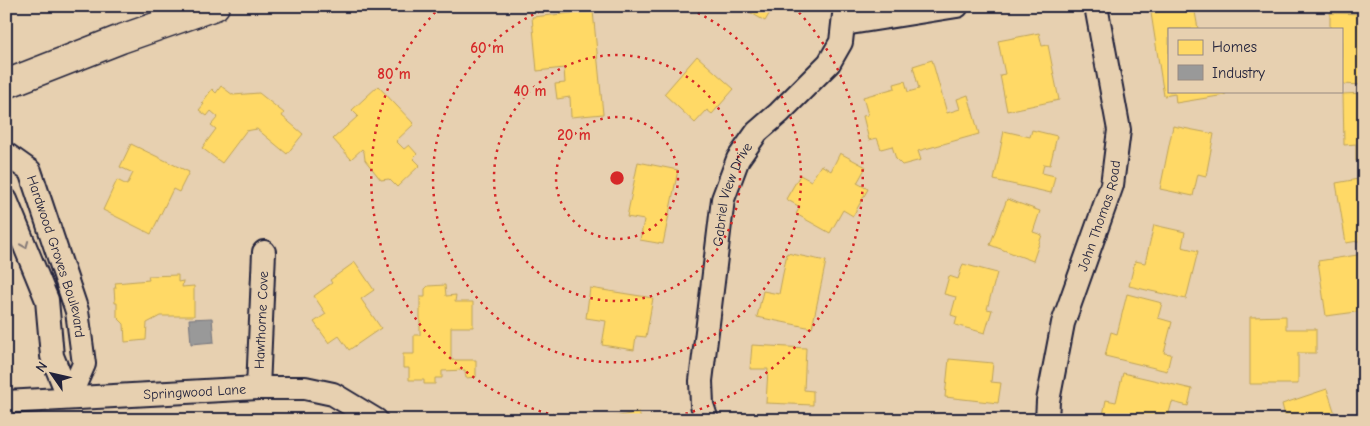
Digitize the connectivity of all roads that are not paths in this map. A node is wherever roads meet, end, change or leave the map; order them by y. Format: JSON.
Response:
{"nodes":[{"id":1,"x":215,"y":6,"type":"edge"},
{"id":2,"x":957,"y":6,"type":"edge"},
{"id":3,"x":1096,"y":6,"type":"edge"},
{"id":4,"x":844,"y":15,"type":"edge"},
{"id":5,"x":6,"y":84,"type":"edge"},
{"id":6,"x":6,"y":154,"type":"edge"},
{"id":7,"x":6,"y":200,"type":"edge"},
{"id":8,"x":264,"y":252,"type":"dead end"},
{"id":9,"x":258,"y":388,"type":"junction"},
{"id":10,"x":69,"y":398,"type":"junction"},
{"id":11,"x":6,"y":402,"type":"edge"},
{"id":12,"x":376,"y":420,"type":"edge"},
{"id":13,"x":706,"y":420,"type":"edge"},
{"id":14,"x":1047,"y":420,"type":"edge"}],
"edges":[{"from":1,"to":5,"type":"street"},
{"from":2,"to":4,"type":"street"},
{"from":3,"to":14,"type":"street","name":"John Thomas Road"},
{"from":4,"to":13,"type":"street","name":"Gabriel View Drive"},
{"from":6,"to":10,"type":"street","name":"Hardwood Groves Boulevard"},
{"from":7,"to":10,"type":"street","name":"Hardwood Groves Boulevard","one_way":true},
{"from":8,"to":9,"type":"street","name":"Hawthorne Cove"},
{"from":9,"to":10,"type":"street","name":"Springwood Lane"},
{"from":9,"to":12,"type":"street","name":"Springwood Lane"},
{"from":10,"to":11,"type":"street","name":"Springwood Lane"}]}
